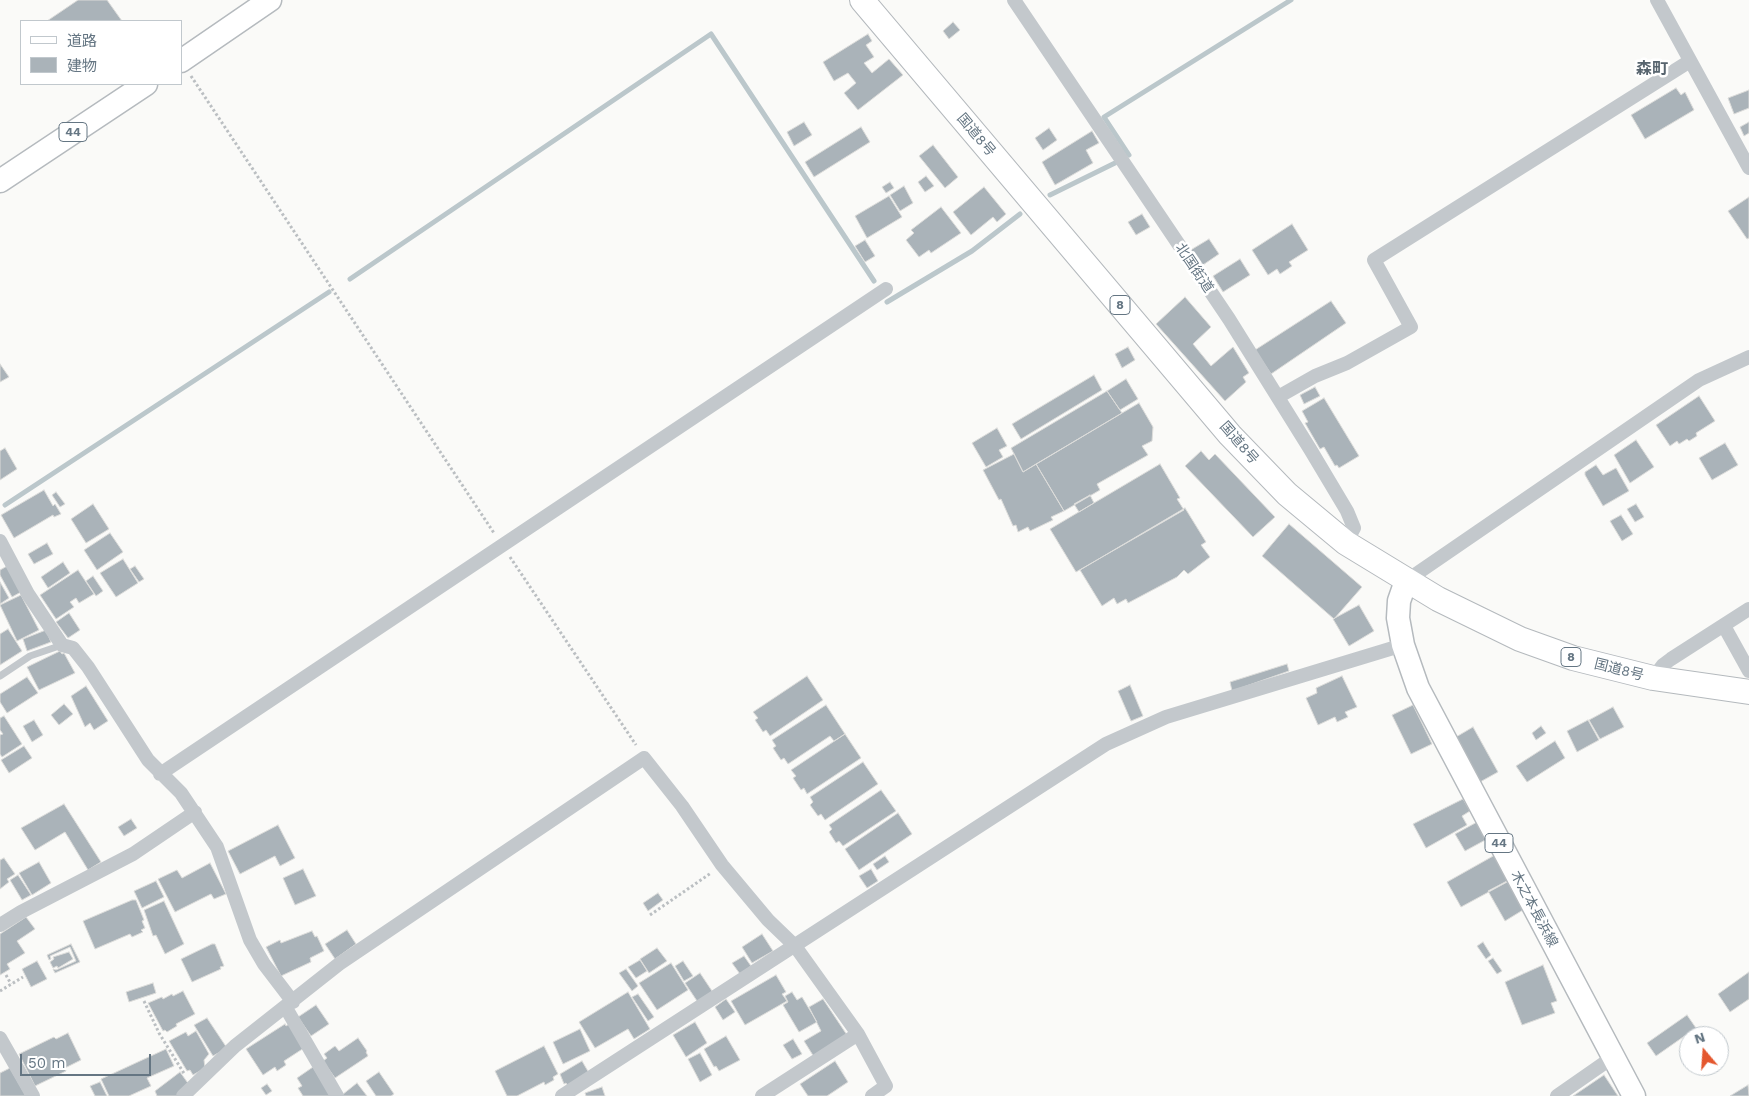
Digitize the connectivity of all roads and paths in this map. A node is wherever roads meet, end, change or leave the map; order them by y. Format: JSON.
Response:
{"nodes":[{"id":1,"x":270,"y":0,"type":"edge"},
{"id":2,"x":862,"y":0,"type":"edge"},
{"id":3,"x":1014,"y":0,"type":"edge"},
{"id":4,"x":1657,"y":0,"type":"edge"},
{"id":5,"x":1690,"y":61,"type":"junction"},
{"id":6,"x":185,"y":67,"type":"edge"},
{"id":7,"x":144,"y":85,"type":"edge"},
{"id":8,"x":1749,"y":168,"type":"edge"},
{"id":9,"x":0,"y":180,"type":"edge"},
{"id":10,"x":886,"y":289,"type":"dead end"},
{"id":11,"x":1749,"y":357,"type":"edge"},
{"id":12,"x":1278,"y":397,"type":"junction"},
{"id":13,"x":0,"y":541,"type":"edge"},
{"id":14,"x":1346,"y":543,"type":"junction"},
{"id":15,"x":503,"y":546,"type":"junction"},
{"id":16,"x":1406,"y":581,"type":"junction"},
{"id":17,"x":1749,"y":609,"type":"edge"},
{"id":18,"x":1724,"y":626,"type":"junction"},
{"id":19,"x":62,"y":644,"type":"junction"},
{"id":20,"x":1402,"y":645,"type":"junction"},
{"id":21,"x":1749,"y":671,"type":"edge"},
{"id":22,"x":0,"y":676,"type":"edge"},
{"id":23,"x":1653,"y":678,"type":"junction"},
{"id":24,"x":1749,"y":692,"type":"edge"},
{"id":25,"x":644,"y":758,"type":"junction"},
{"id":26,"x":160,"y":774,"type":"junction"},
{"id":27,"x":195,"y":812,"type":"junction"},
{"id":28,"x":722,"y":865,"type":"junction"},
{"id":29,"x":650,"y":915,"type":"dead end"},
{"id":30,"x":0,"y":925,"type":"edge"},
{"id":31,"x":795,"y":946,"type":"junction"},
{"id":32,"x":6,"y":975,"type":"dead end"},
{"id":33,"x":23,"y":977,"type":"dead end"},
{"id":34,"x":11,"y":984,"type":"junction"},
{"id":35,"x":0,"y":991,"type":"edge"},
{"id":36,"x":144,"y":1000,"type":"dead end"},
{"id":37,"x":290,"y":1005,"type":"junction"},
{"id":38,"x":858,"y":1034,"type":"junction"},
{"id":39,"x":0,"y":1038,"type":"edge"},
{"id":40,"x":1613,"y":1058,"type":"junction"},
{"id":41,"x":188,"y":1092,"type":"edge"},
{"id":42,"x":33,"y":1096,"type":"edge"},
{"id":43,"x":337,"y":1096,"type":"edge"},
{"id":44,"x":562,"y":1096,"type":"edge"},
{"id":45,"x":762,"y":1096,"type":"edge"},
{"id":46,"x":872,"y":1096,"type":"edge"},
{"id":47,"x":1557,"y":1096,"type":"edge"},
{"id":48,"x":1634,"y":1096,"type":"edge"}],
"edges":[{"from":1,"to":6,"type":"main road"},
{"from":2,"to":14,"type":"highway","name":"国道8号","number":"8"},
{"from":3,"to":12,"type":"street","name":"北国街道"},
{"from":4,"to":5,"type":"street"},
{"from":5,"to":8,"type":"street"},
{"from":5,"to":12,"type":"street"},
{"from":6,"to":15,"type":"path"},
{"from":7,"to":9,"type":"main road","number":"44"},
{"from":10,"to":15,"type":"street"},
{"from":11,"to":16,"type":"street"},
{"from":12,"to":14,"type":"street","name":"北国街道"},
{"from":13,"to":19,"type":"street"},
{"from":14,"to":16,"type":"highway","name":"国道8号","number":"8"},
{"from":15,"to":25,"type":"path"},
{"from":15,"to":26,"type":"street"},
{"from":16,"to":20,"type":"main road","name":"木之本長浜線","number":"44"},
{"from":16,"to":23,"type":"highway","name":"国道8号","number":"8"},
{"from":17,"to":18,"type":"street"},
{"from":18,"to":21,"type":"street"},
{"from":18,"to":23,"type":"street"},
{"from":19,"to":22,"type":"lane"},
{"from":19,"to":26,"type":"street"},
{"from":20,"to":31,"type":"street"},
{"from":20,"to":40,"type":"main road","name":"木之本長浜線","number":"44"},
{"from":23,"to":24,"type":"highway","name":"国道8号","number":"8"},
{"from":25,"to":28,"type":"street"},
{"from":25,"to":37,"type":"street"},
{"from":26,"to":27,"type":"street"},
{"from":27,"to":30,"type":"street"},
{"from":27,"to":37,"type":"street"},
{"from":28,"to":29,"type":"path"},
{"from":28,"to":31,"type":"street"},
{"from":31,"to":38,"type":"street"},
{"from":31,"to":44,"type":"street"},
{"from":32,"to":34,"type":"path"},
{"from":33,"to":34,"type":"path"},
{"from":34,"to":35,"type":"path"},
{"from":36,"to":41,"type":"path"},
{"from":37,"to":41,"type":"street"},
{"from":37,"to":43,"type":"street"},
{"from":38,"to":45,"type":"street"},
{"from":38,"to":46,"type":"street"},
{"from":39,"to":42,"type":"street"},
{"from":40,"to":47,"type":"street"},
{"from":40,"to":48,"type":"main road","name":"木之本長浜線","number":"44"}]}
